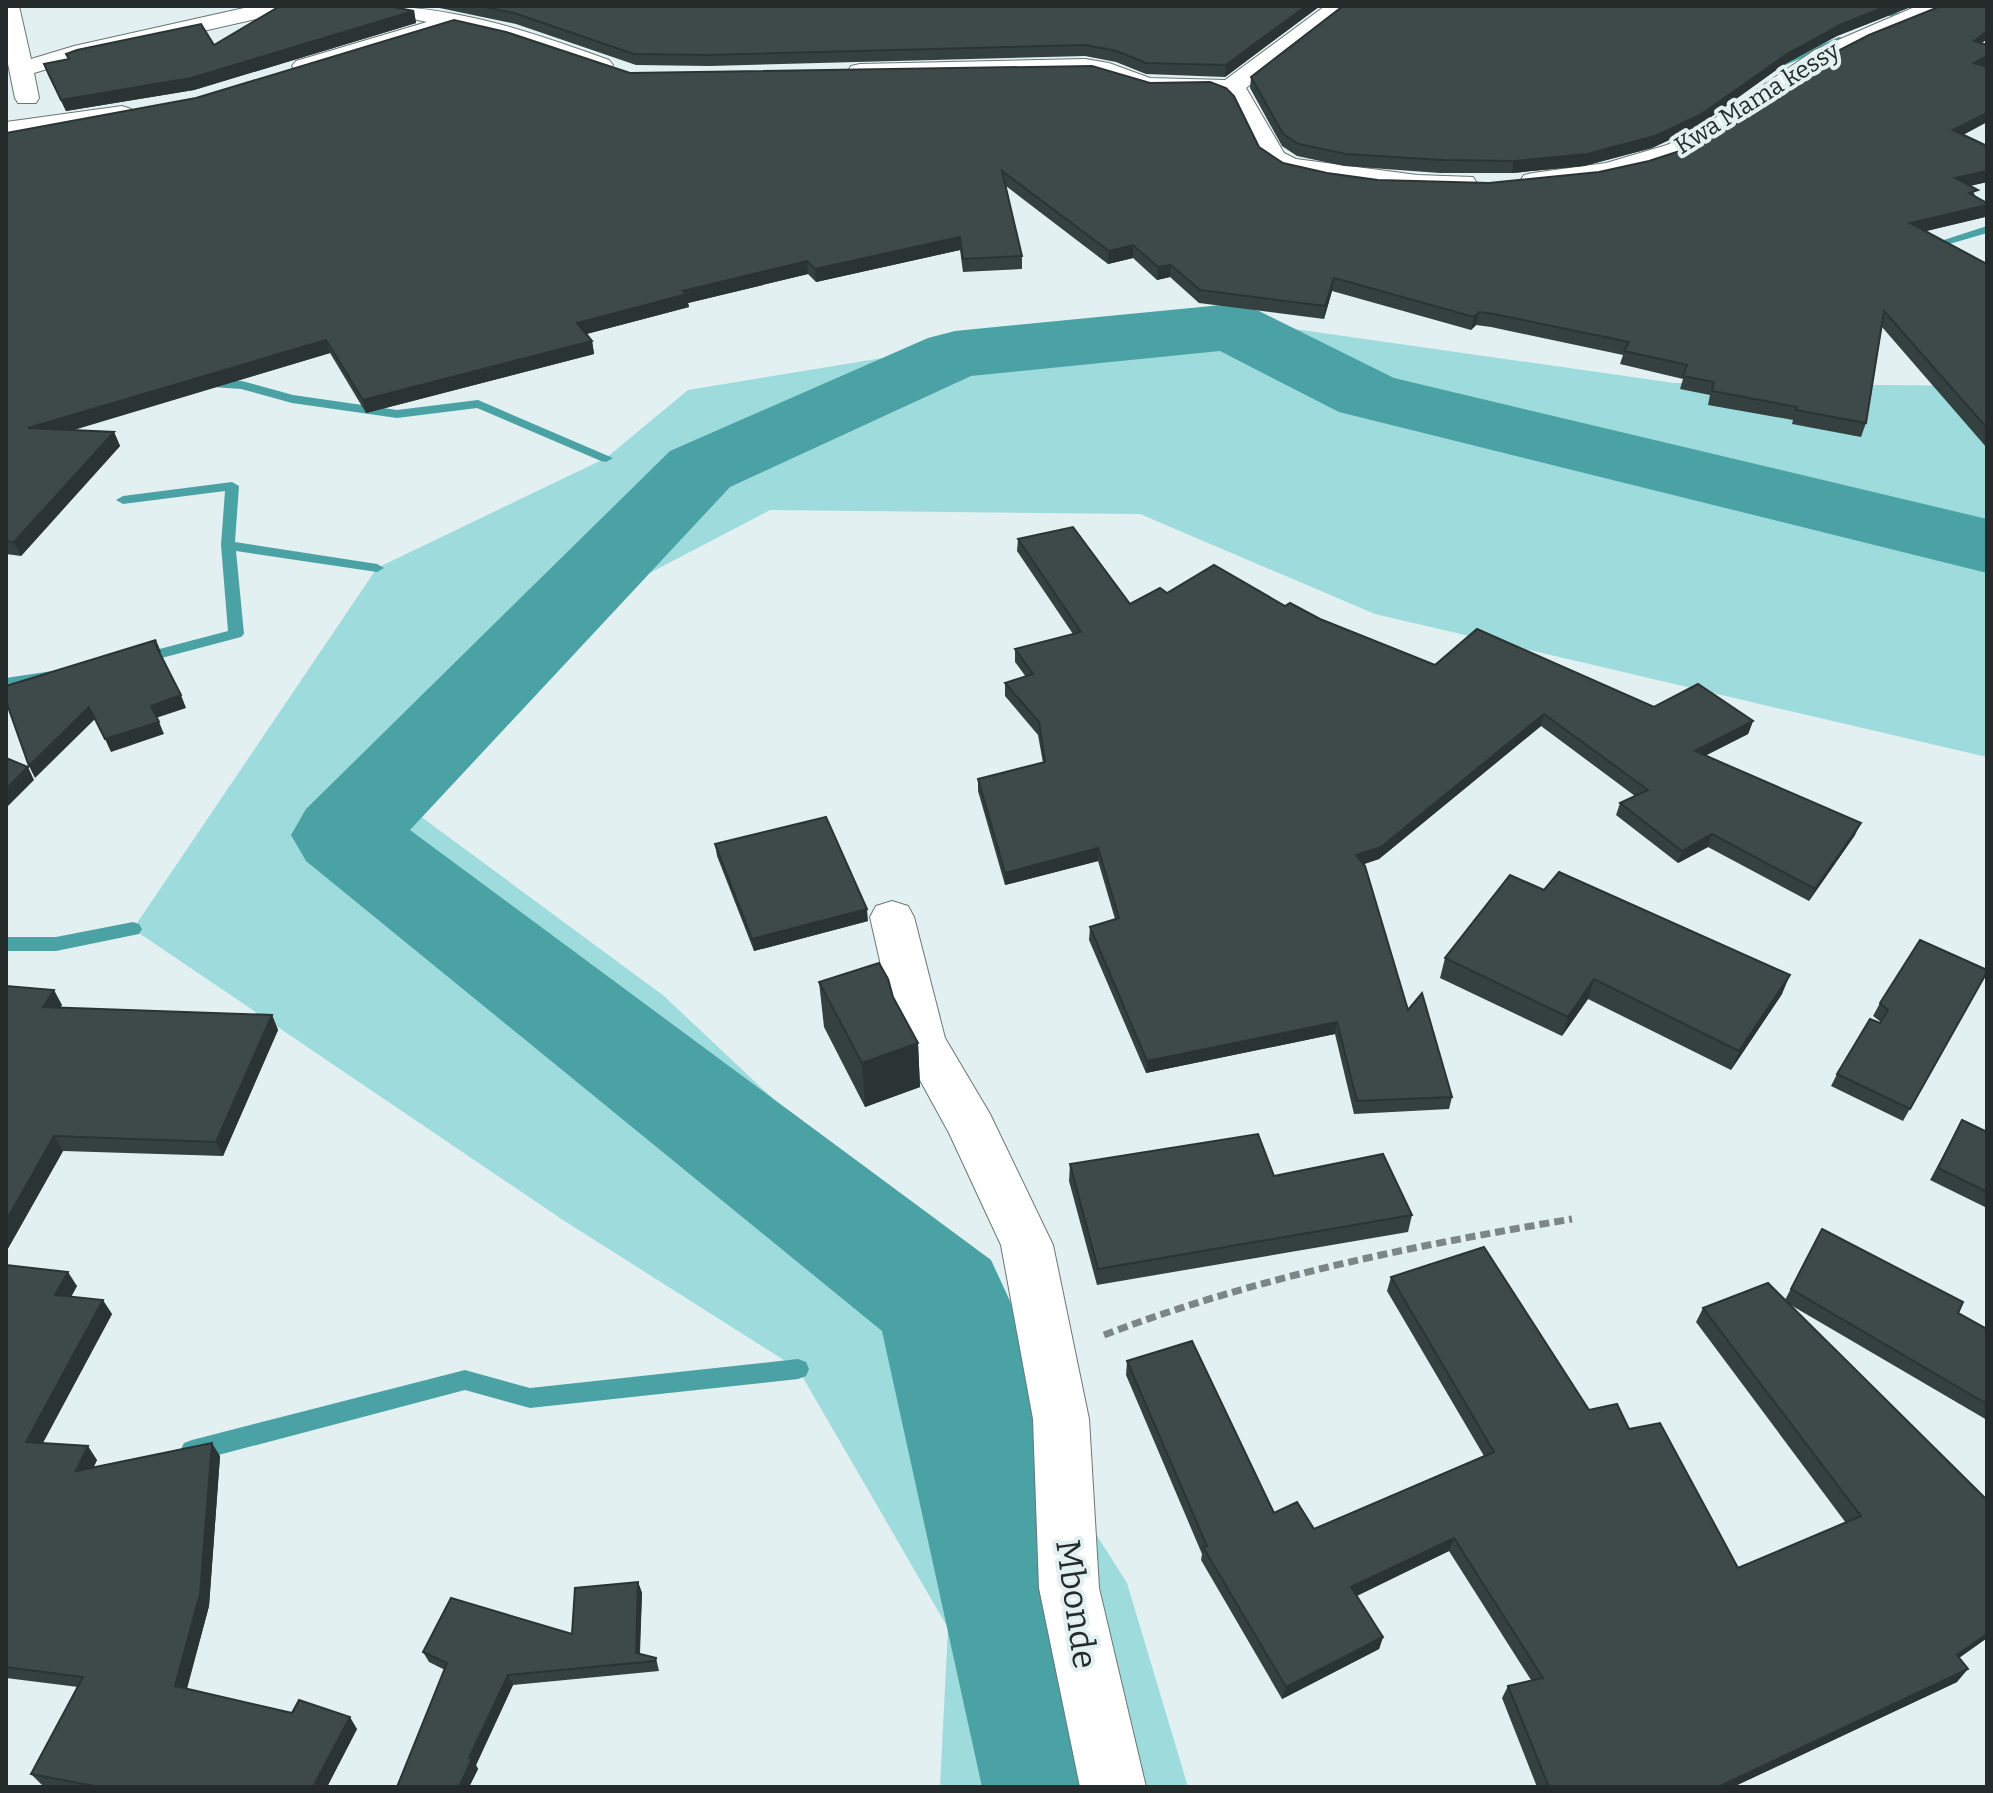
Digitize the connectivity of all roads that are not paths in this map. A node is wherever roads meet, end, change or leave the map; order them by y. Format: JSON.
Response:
{"nodes":[{"id":1,"x":8,"y":6,"type":"edge"},
{"id":2,"x":283,"y":6,"type":"edge"},
{"id":3,"x":384,"y":6,"type":"edge"},
{"id":4,"x":1340,"y":6,"type":"edge"},
{"id":5,"x":1936,"y":6,"type":"edge"},
{"id":6,"x":459,"y":20,"type":"junction"},
{"id":7,"x":23,"y":69,"type":"junction"},
{"id":8,"x":618,"y":70,"type":"edge"},
{"id":9,"x":288,"y":71,"type":"edge"},
{"id":10,"x":841,"y":72,"type":"edge"},
{"id":11,"x":1231,"y":88,"type":"junction"},
{"id":12,"x":139,"y":111,"type":"edge"},
{"id":13,"x":6,"y":122,"type":"edge"},
{"id":14,"x":6,"y":130,"type":"edge"},
{"id":15,"x":892,"y":917,"type":"dead end"},
{"id":16,"x":1113,"y":1787,"type":"edge"}],
"edges":[{"from":1,"to":7,"type":"street"},
{"from":2,"to":7,"type":"street"},
{"from":3,"to":6,"type":"street"},
{"from":4,"to":11,"type":"street"},
{"from":5,"to":11,"type":"street","name":"Kwa Mama kessy"},
{"from":6,"to":8,"type":"street"},
{"from":6,"to":9,"type":"street"},
{"from":7,"to":13,"type":"street"},
{"from":10,"to":11,"type":"street"},
{"from":12,"to":14,"type":"street"},
{"from":15,"to":16,"type":"street","name":"Mbonde"}]}
